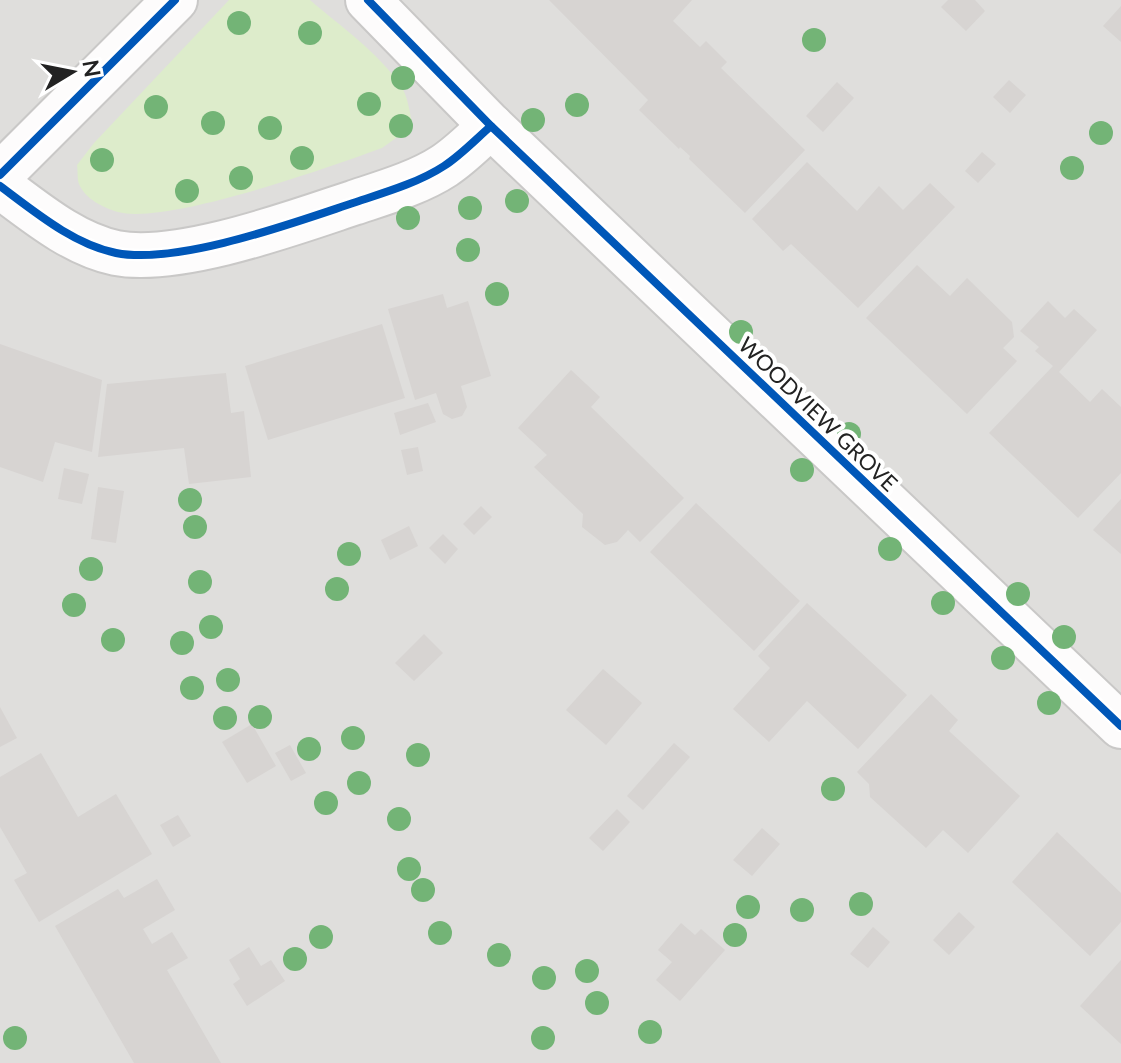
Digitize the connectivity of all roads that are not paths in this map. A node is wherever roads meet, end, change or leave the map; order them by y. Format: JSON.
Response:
{"nodes":[{"id":1,"x":175,"y":0,"type":"edge"},
{"id":2,"x":368,"y":0,"type":"edge"},
{"id":3,"x":491,"y":126,"type":"junction"},
{"id":4,"x":0,"y":175,"type":"edge"},
{"id":5,"x":0,"y":186,"type":"edge"},
{"id":6,"x":1121,"y":726,"type":"edge"}],
"edges":[{"from":1,"to":4,"type":"street"},
{"from":2,"to":3,"type":"street","name":"WOODVIEW GROVE"},
{"from":3,"to":5,"type":"street"},
{"from":3,"to":6,"type":"street","name":"WOODVIEW GROVE"}]}
